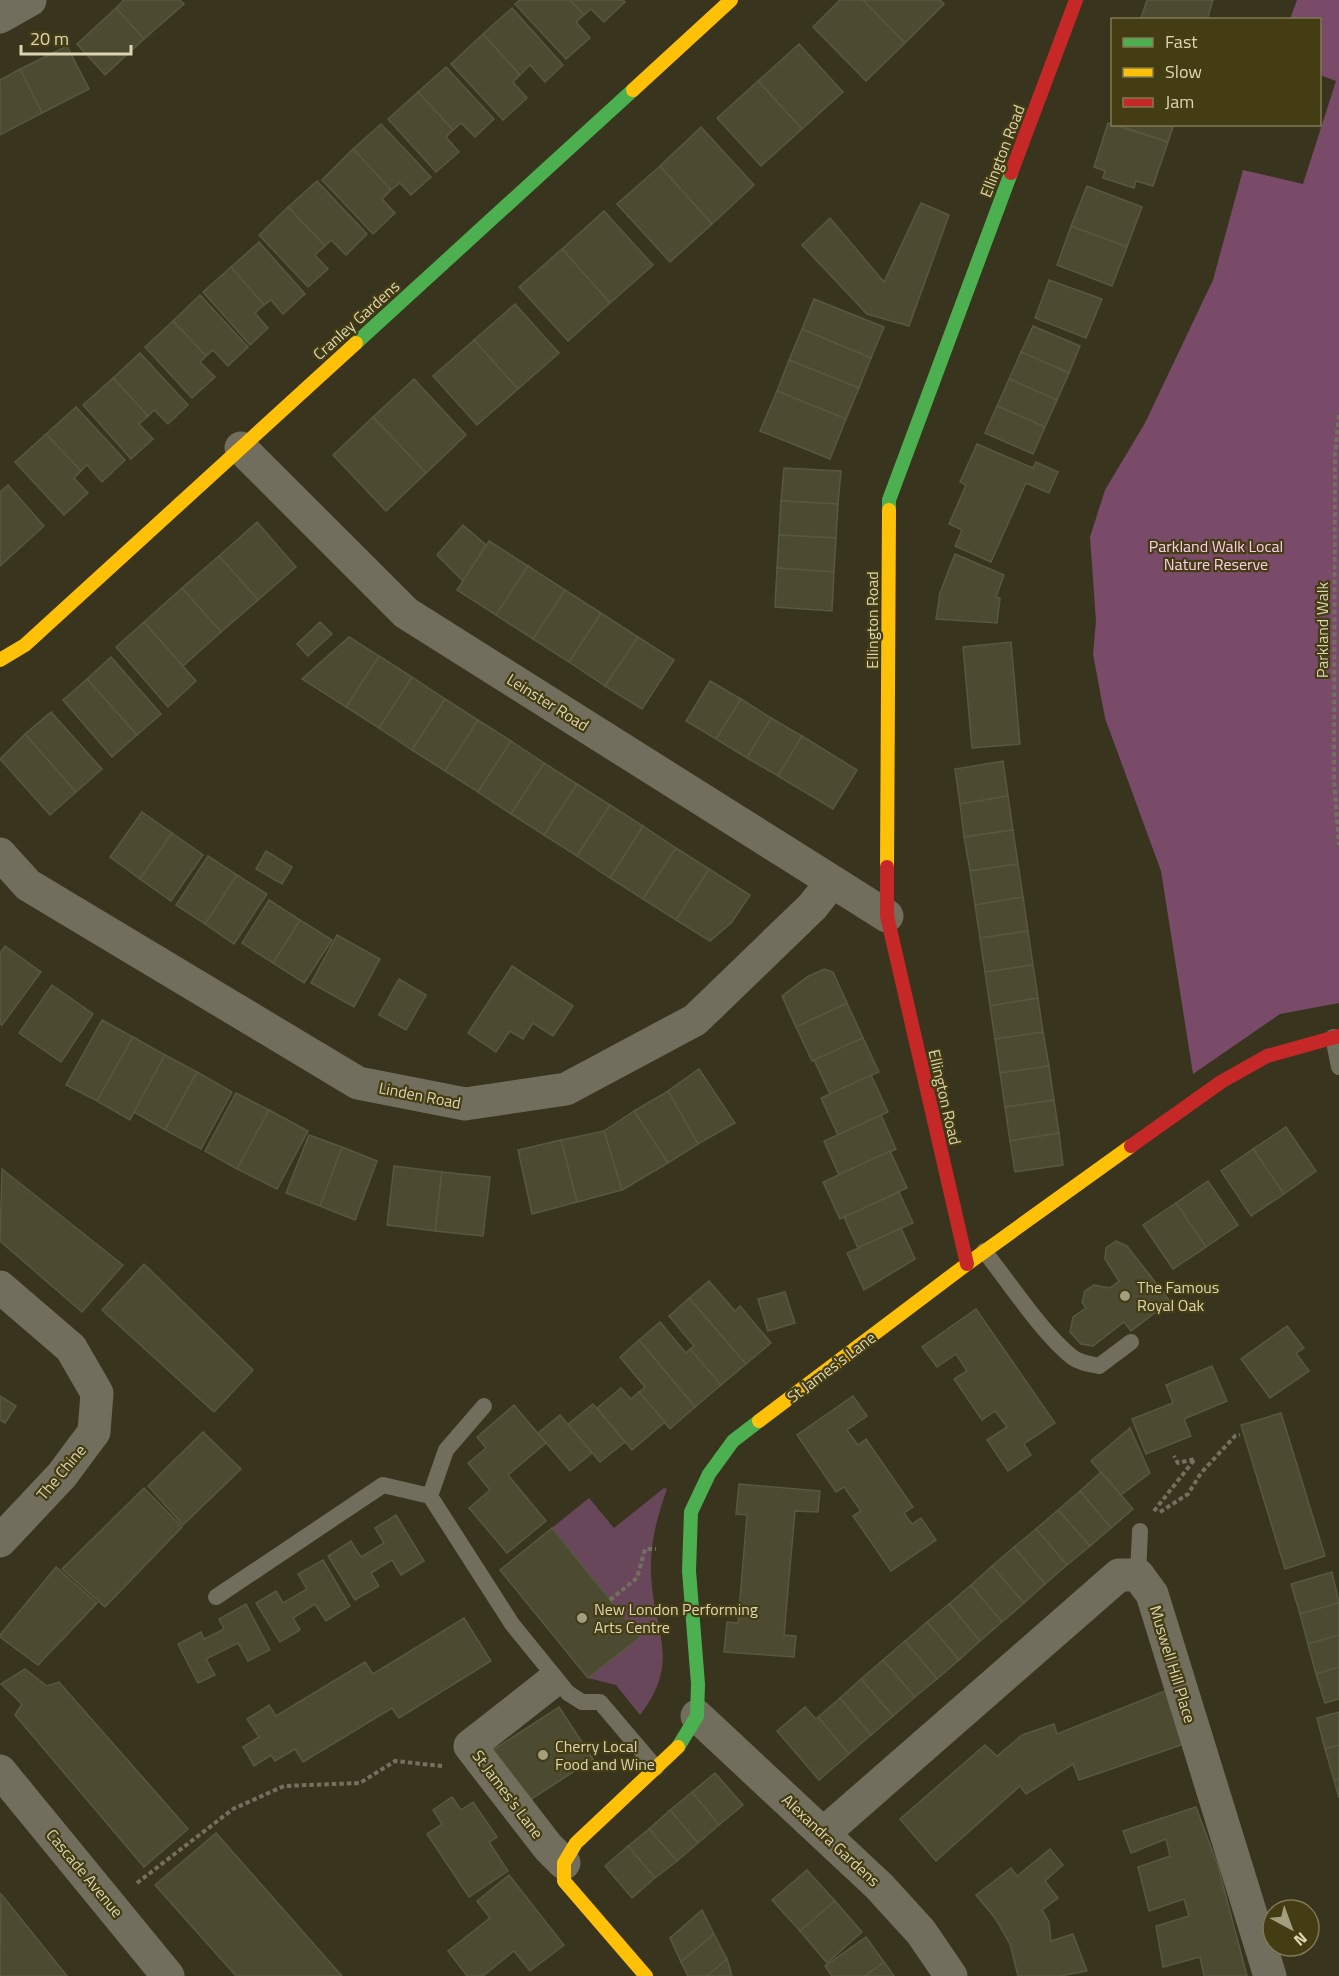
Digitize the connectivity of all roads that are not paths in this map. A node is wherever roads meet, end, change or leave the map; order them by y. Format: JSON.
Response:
{"nodes":[{"id":1,"x":30,"y":0,"type":"edge"},
{"id":2,"x":731,"y":0,"type":"edge"},
{"id":3,"x":1076,"y":0,"type":"edge"},
{"id":4,"x":0,"y":17,"type":"edge"},
{"id":5,"x":241,"y":448,"type":"junction"},
{"id":6,"x":0,"y":660,"type":"edge"},
{"id":7,"x":0,"y":854,"type":"edge"},
{"id":8,"x":832,"y":882,"type":"junction"},
{"id":9,"x":887,"y":916,"type":"junction"},
{"id":10,"x":1336,"y":1037,"type":"edge"},
{"id":11,"x":1339,"y":1066,"type":"edge"},
{"id":12,"x":984,"y":1251,"type":"junction"},
{"id":13,"x":967,"y":1264,"type":"junction"},
{"id":14,"x":0,"y":1287,"type":"edge"},
{"id":15,"x":1131,"y":1342,"type":"dead end"},
{"id":16,"x":484,"y":1406,"type":"dead end"},
{"id":17,"x":430,"y":1496,"type":"junction"},
{"id":18,"x":1140,"y":1531,"type":"road end"},
{"id":19,"x":0,"y":1541,"type":"edge"},
{"id":20,"x":1138,"y":1575,"type":"junction"},
{"id":21,"x":216,"y":1597,"type":"dead end"},
{"id":22,"x":549,"y":1684,"type":"dead end"},
{"id":23,"x":697,"y":1716,"type":"junction"},
{"id":24,"x":656,"y":1768,"type":"junction"},
{"id":25,"x":0,"y":1771,"type":"edge"},
{"id":26,"x":824,"y":1833,"type":"junction"},
{"id":27,"x":564,"y":1863,"type":"junction"},
{"id":28,"x":168,"y":1976,"type":"edge"},
{"id":29,"x":646,"y":1976,"type":"edge"},
{"id":30,"x":951,"y":1976,"type":"edge"},
{"id":31,"x":1270,"y":1976,"type":"edge"}],
"edges":[{"from":1,"to":4,"type":"street"},
{"from":2,"to":5,"type":"street","name":"Cranley Gardens"},
{"from":3,"to":9,"type":"street","name":"Ellington Road"},
{"from":5,"to":6,"type":"street","name":"Cranley Gardens"},
{"from":5,"to":8,"type":"street","name":"Leinster Road"},
{"from":7,"to":8,"type":"street","name":"Linden Road"},
{"from":8,"to":9,"type":"street","name":"Leinster Road"},
{"from":9,"to":13,"type":"street","name":"Ellington Road"},
{"from":10,"to":11,"type":"lane"},
{"from":10,"to":12,"type":"street","name":"St James's Lane"},
{"from":12,"to":13,"type":"street","name":"St James's Lane"},
{"from":12,"to":15,"type":"lane"},
{"from":13,"to":23,"type":"street","name":"St James's Lane"},
{"from":14,"to":19,"type":"street","name":"The Chine"},
{"from":16,"to":17,"type":"lane"},
{"from":17,"to":21,"type":"lane"},
{"from":17,"to":24,"type":"lane"},
{"from":18,"to":20,"type":"lane"},
{"from":20,"to":26,"type":"street"},
{"from":20,"to":31,"type":"street","name":"Muswell Hill Place"},
{"from":22,"to":27,"type":"street","name":"St James's Lane"},
{"from":23,"to":24,"type":"street","name":"St James's Lane"},
{"from":23,"to":26,"type":"street","name":"Alexandra Gardens"},
{"from":24,"to":27,"type":"street","name":"St James's Lane"},
{"from":25,"to":28,"type":"street","name":"Cascade Avenue"},
{"from":26,"to":30,"type":"street","name":"Alexandra Gardens"},
{"from":27,"to":29,"type":"street","name":"St James's Lane"}]}
